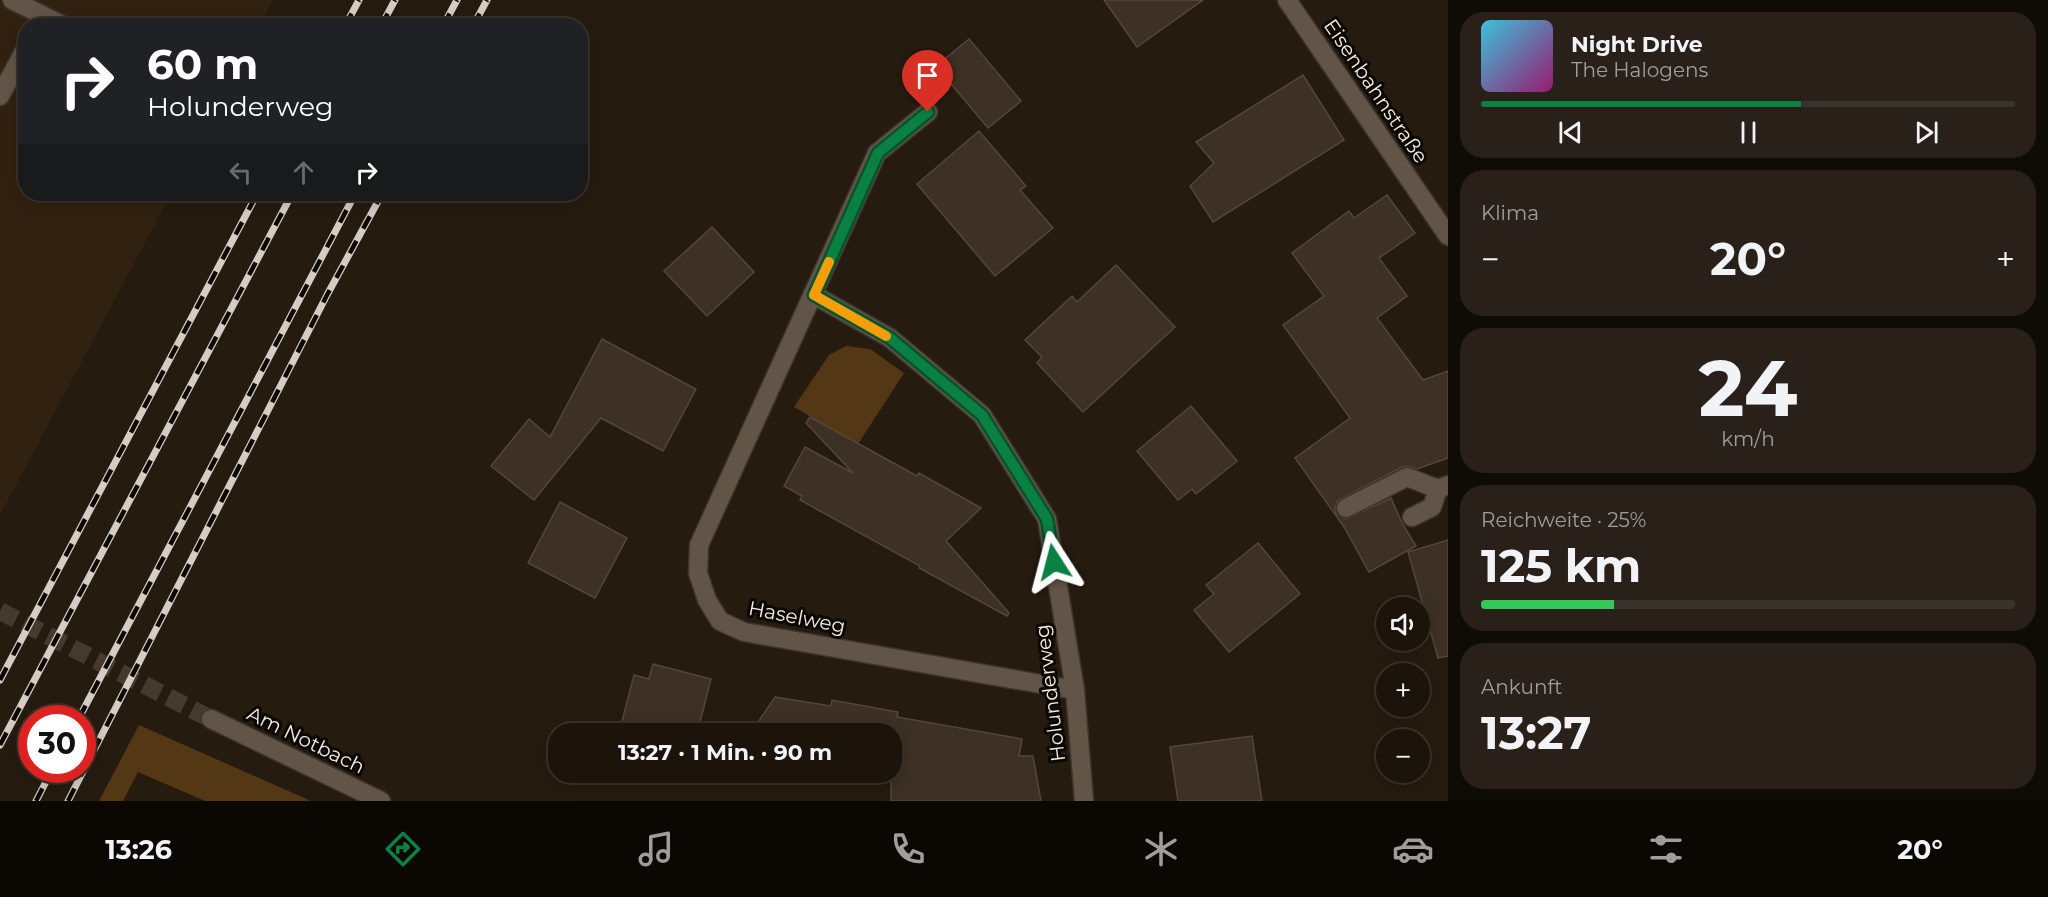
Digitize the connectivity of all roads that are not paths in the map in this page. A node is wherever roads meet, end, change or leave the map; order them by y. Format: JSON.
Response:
{"nodes":[{"id":1,"x":12,"y":0,"type":"edge"},
{"id":2,"x":1287,"y":0,"type":"edge"},
{"id":3,"x":38,"y":18,"type":"edge"},
{"id":4,"x":18,"y":63,"type":"edge"},
{"id":5,"x":0,"y":96,"type":"edge"},
{"id":6,"x":928,"y":112,"type":"dead end"},
{"id":7,"x":1448,"y":236,"type":"edge"},
{"id":8,"x":814,"y":295,"type":"junction"},
{"id":9,"x":1443,"y":487,"type":"edge"},
{"id":10,"x":1346,"y":508,"type":"dead end"},
{"id":11,"x":1412,"y":517,"type":"dead end"},
{"id":12,"x":1075,"y":690,"type":"junction"},
{"id":13,"x":211,"y":719,"type":"tunnel mouth"},
{"id":14,"x":381,"y":801,"type":"edge"},
{"id":15,"x":1084,"y":801,"type":"edge"}],
"edges":[{"from":1,"to":3,"type":"street"},
{"from":2,"to":7,"type":"street","name":"Eisenbahnstraße"},
{"from":4,"to":5,"type":"street"},
{"from":6,"to":8,"type":"street"},
{"from":8,"to":12,"type":"street","name":"Holunderweg"},
{"from":8,"to":12,"type":"street","name":"Haselweg"},
{"from":9,"to":10,"type":"street"},
{"from":9,"to":11,"type":"street"},
{"from":12,"to":15,"type":"street","name":"Holunderweg"},
{"from":13,"to":14,"type":"street","name":"Am Notbach"}]}
